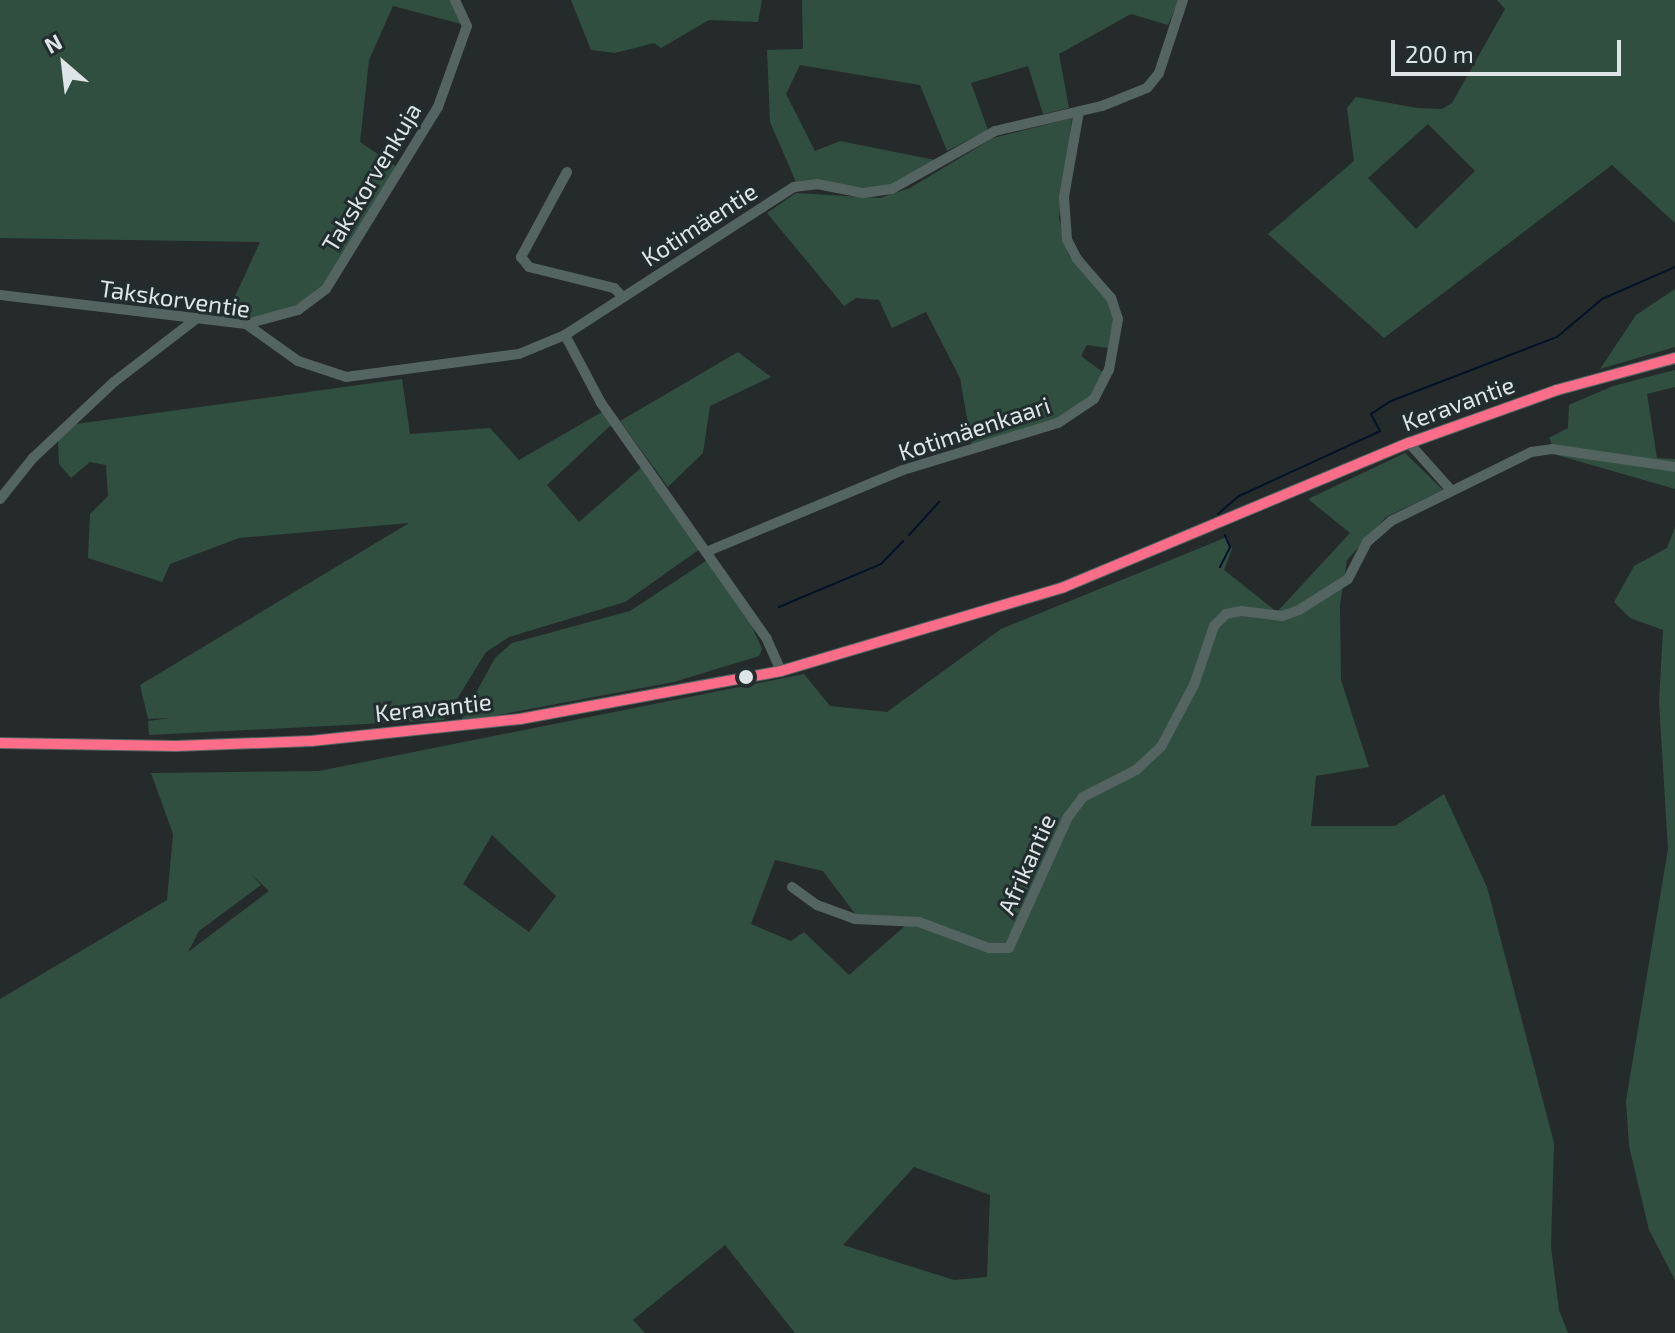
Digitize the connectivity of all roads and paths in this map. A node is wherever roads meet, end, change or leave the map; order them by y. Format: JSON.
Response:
{"nodes":[{"id":1,"x":455,"y":0,"type":"edge"},
{"id":2,"x":1183,"y":0,"type":"edge"},
{"id":3,"x":1079,"y":111,"type":"junction"},
{"id":4,"x":567,"y":172,"type":"dead end"},
{"id":5,"x":0,"y":295,"type":"edge"},
{"id":6,"x":623,"y":297,"type":"junction"},
{"id":7,"x":197,"y":318,"type":"junction"},
{"id":8,"x":246,"y":324,"type":"junction"},
{"id":9,"x":565,"y":335,"type":"junction"},
{"id":10,"x":1675,"y":358,"type":"edge"},
{"id":11,"x":1409,"y":443,"type":"junction"},
{"id":12,"x":1675,"y":467,"type":"edge"},
{"id":13,"x":1451,"y":490,"type":"junction"},
{"id":14,"x":0,"y":499,"type":"edge"},
{"id":15,"x":706,"y":552,"type":"junction"},
{"id":16,"x":781,"y":671,"type":"junction"},
{"id":17,"x":0,"y":743,"type":"edge"},
{"id":18,"x":792,"y":887,"type":"dead end"}],
"edges":[{"from":1,"to":8,"type":"street","name":"Takskorvenkuja"},
{"from":2,"to":3,"type":"street","name":"Kotimäentie"},
{"from":3,"to":6,"type":"street","name":"Kotimäentie"},
{"from":3,"to":15,"type":"street","name":"Kotimäenkaari"},
{"from":4,"to":6,"type":"street"},
{"from":5,"to":7,"type":"street","name":"Takskorventie"},
{"from":6,"to":9,"type":"street","name":"Kotimäentie"},
{"from":7,"to":8,"type":"street","name":"Takskorventie"},
{"from":7,"to":14,"type":"street"},
{"from":8,"to":9,"type":"street","name":"Takskorventie"},
{"from":9,"to":15,"type":"street"},
{"from":10,"to":11,"type":"main road","name":"Keravantie"},
{"from":11,"to":13,"type":"street"},
{"from":11,"to":16,"type":"main road","name":"Keravantie"},
{"from":12,"to":13,"type":"street","name":"Afrikantie"},
{"from":13,"to":18,"type":"street","name":"Afrikantie"},
{"from":15,"to":16,"type":"street"},
{"from":16,"to":17,"type":"main road","name":"Keravantie"}]}
